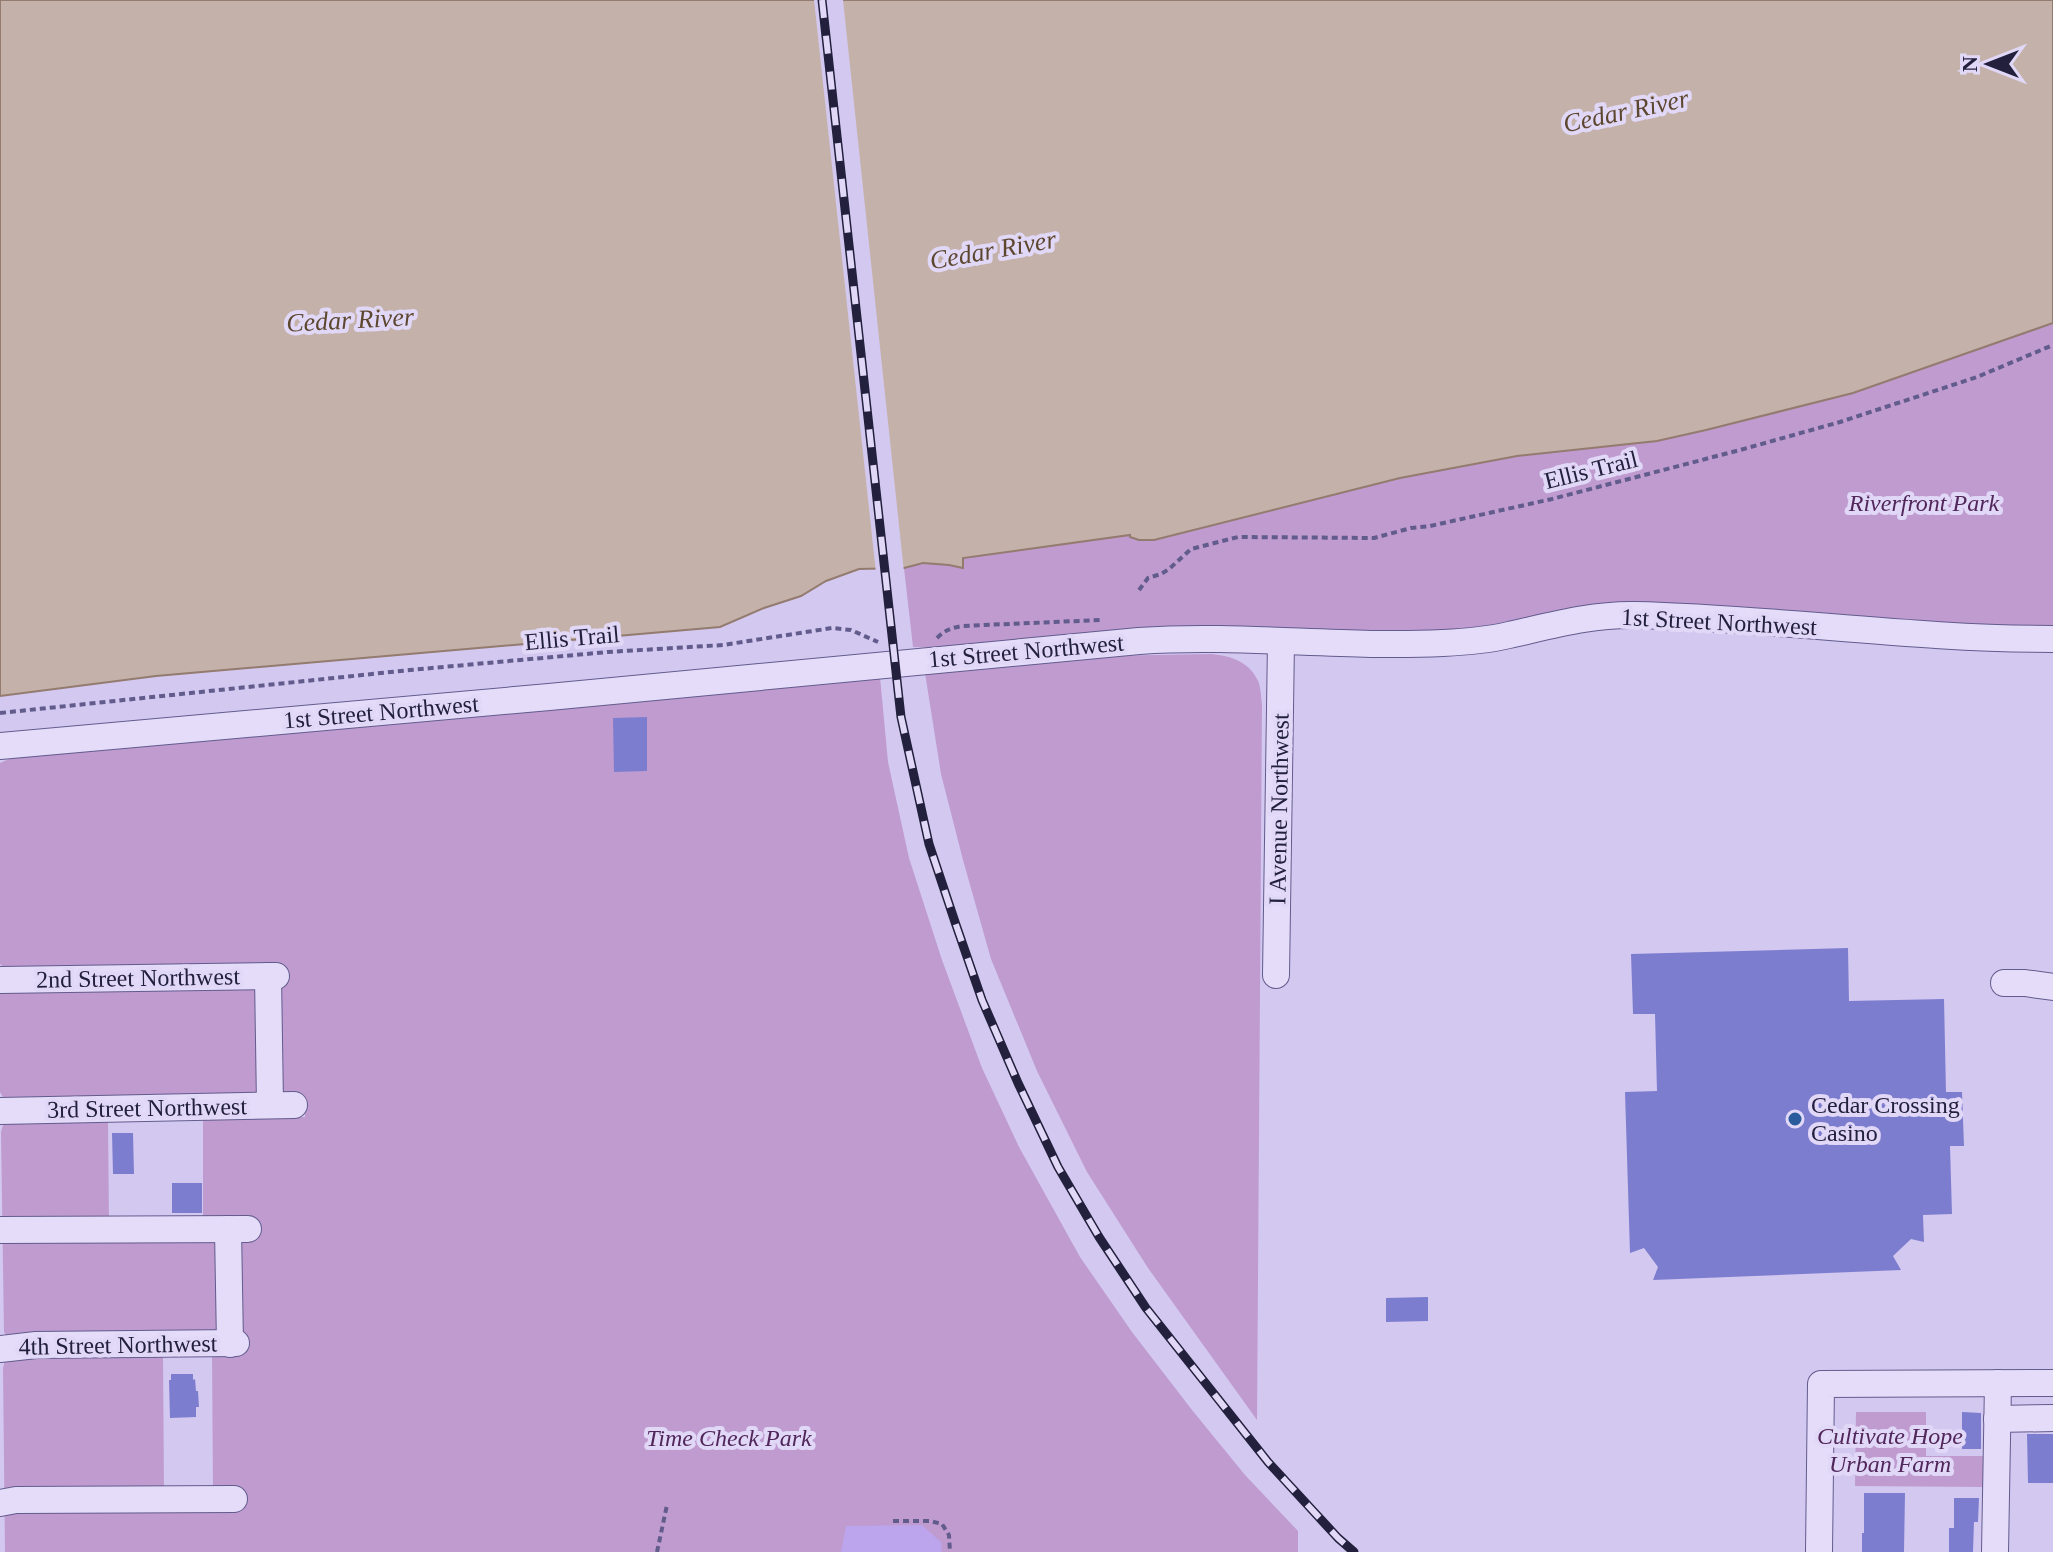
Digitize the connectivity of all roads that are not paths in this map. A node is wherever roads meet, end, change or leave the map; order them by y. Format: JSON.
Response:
{"nodes":[{"id":1,"x":2053,"y":639,"type":"edge"},
{"id":2,"x":1281,"y":642,"type":"junction"},
{"id":3,"x":0,"y":746,"type":"edge"},
{"id":4,"x":1276,"y":975,"type":"dead end"},
{"id":5,"x":2053,"y":977,"type":"edge"},
{"id":6,"x":0,"y":980,"type":"edge"},
{"id":7,"x":2053,"y":987,"type":"edge"},
{"id":8,"x":282,"y":1105,"type":"joint"},
{"id":9,"x":0,"y":1111,"type":"edge"},
{"id":10,"x":0,"y":1230,"type":"edge"},
{"id":11,"x":0,"y":1349,"type":"edge"},
{"id":12,"x":1998,"y":1383,"type":"junction"},
{"id":13,"x":2053,"y":1383,"type":"edge"},
{"id":14,"x":2053,"y":1418,"type":"edge"},
{"id":15,"x":1997,"y":1419,"type":"junction"},
{"id":16,"x":234,"y":1499,"type":"dead end"},
{"id":17,"x":0,"y":1503,"type":"edge"},
{"id":18,"x":1819,"y":1552,"type":"edge"},
{"id":19,"x":1995,"y":1552,"type":"edge"}],
"edges":[{"from":1,"to":2,"type":"street","name":"1st Street Northwest"},
{"from":2,"to":3,"type":"street","name":"1st Street Northwest"},
{"from":2,"to":4,"type":"street","name":"I Avenue Northwest"},
{"from":5,"to":7,"type":"street"},
{"from":6,"to":8,"type":"street","name":"2nd Street Northwest"},
{"from":8,"to":9,"type":"street","name":"3rd Street Northwest"},
{"from":10,"to":11,"type":"street","name":"4th Street Northwest"},
{"from":12,"to":13,"type":"street"},
{"from":12,"to":15,"type":"street"},
{"from":12,"to":18,"type":"street"},
{"from":14,"to":15,"type":"street"},
{"from":15,"to":19,"type":"street"},
{"from":16,"to":17,"type":"street"}]}
